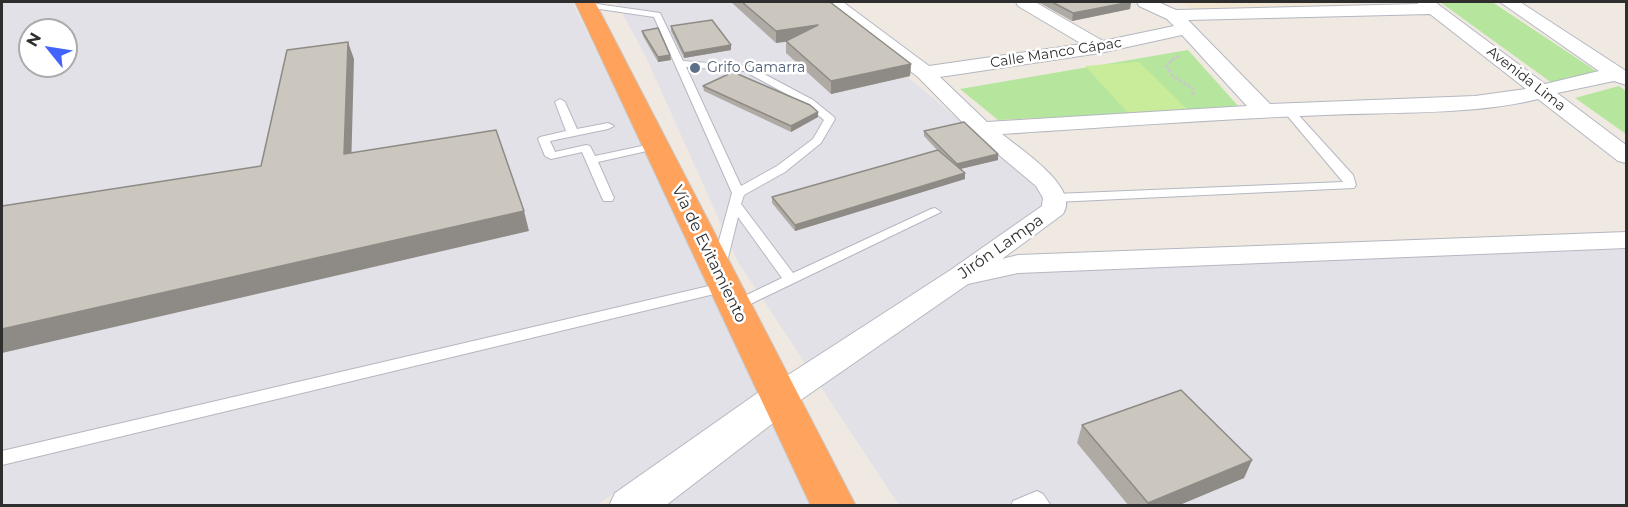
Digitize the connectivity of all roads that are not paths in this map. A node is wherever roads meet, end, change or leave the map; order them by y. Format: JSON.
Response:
{"nodes":[{"id":1,"x":833,"y":2,"type":"edge"},
{"id":2,"x":1024,"y":2,"type":"edge"},
{"id":3,"x":1145,"y":2,"type":"edge"},
{"id":4,"x":1509,"y":2,"type":"edge"},
{"id":5,"x":586,"y":3,"type":"edge"},
{"id":6,"x":1430,"y":5,"type":"edge"},
{"id":7,"x":1173,"y":15,"type":"junction"},
{"id":8,"x":1187,"y":30,"type":"junction"},
{"id":9,"x":1100,"y":47,"type":"junction"},
{"id":10,"x":679,"y":64,"type":"junction"},
{"id":11,"x":1618,"y":71,"type":"edge"},
{"id":12,"x":925,"y":74,"type":"junction"},
{"id":13,"x":1544,"y":93,"type":"junction"},
{"id":14,"x":560,"y":102,"type":"dead end"},
{"id":15,"x":1264,"y":111,"type":"junction"},
{"id":16,"x":1289,"y":111,"type":"junction"},
{"id":17,"x":608,"y":126,"type":"dead end"},
{"id":18,"x":982,"y":129,"type":"junction"},
{"id":19,"x":573,"y":134,"type":"junction"},
{"id":20,"x":656,"y":146,"type":"junction"},
{"id":21,"x":1626,"y":156,"type":"edge"},
{"id":22,"x":591,"y":160,"type":"junction"},
{"id":23,"x":608,"y":198,"type":"dead end"},
{"id":24,"x":1055,"y":198,"type":"junction"},
{"id":25,"x":737,"y":199,"type":"junction"},
{"id":26,"x":935,"y":212,"type":"dead end"},
{"id":27,"x":1626,"y":240,"type":"edge"},
{"id":28,"x":959,"y":277,"type":"junction"},
{"id":29,"x":791,"y":280,"type":"junction"},
{"id":30,"x":726,"y":288,"type":"junction"},
{"id":31,"x":780,"y":397,"type":"junction"},
{"id":32,"x":2,"y":458,"type":"edge"},
{"id":33,"x":631,"y":506,"type":"edge"},
{"id":34,"x":834,"y":506,"type":"edge"},
{"id":35,"x":1020,"y":506,"type":"edge"},
{"id":36,"x":1042,"y":506,"type":"edge"}],
"edges":[{"from":1,"to":12,"type":"street","name":"Jirón Lampa"},
{"from":2,"to":9,"type":"street"},
{"from":3,"to":7,"type":"street"},
{"from":4,"to":11,"type":"street"},
{"from":5,"to":10,"type":"lane"},
{"from":5,"to":20,"type":"highway","name":"Vía de Evitamiento"},
{"from":6,"to":7,"type":"street"},
{"from":6,"to":13,"type":"street","name":"Avenida Lima"},
{"from":7,"to":8,"type":"street"},
{"from":8,"to":9,"type":"street","name":"Calle Manco Cápac"},
{"from":8,"to":15,"type":"street"},
{"from":9,"to":12,"type":"street","name":"Calle Manco Cápac"},
{"from":10,"to":25,"type":"lane"},
{"from":10,"to":25,"type":"lane"},
{"from":11,"to":13,"type":"street"},
{"from":12,"to":18,"type":"street","name":"Jirón Lampa"},
{"from":13,"to":16,"type":"street"},
{"from":13,"to":21,"type":"street","name":"Avenida Lima"},
{"from":14,"to":19,"type":"lane"},
{"from":15,"to":16,"type":"street"},
{"from":15,"to":18,"type":"street"},
{"from":16,"to":24,"type":"lane"},
{"from":17,"to":19,"type":"lane"},
{"from":18,"to":24,"type":"street","name":"Jirón Lampa"},
{"from":19,"to":22,"type":"lane"},
{"from":20,"to":22,"type":"lane"},
{"from":20,"to":30,"type":"highway","name":"Vía de Evitamiento"},
{"from":22,"to":23,"type":"lane"},
{"from":24,"to":28,"type":"street","name":"Jirón Lampa"},
{"from":25,"to":29,"type":"lane"},
{"from":25,"to":30,"type":"lane"},
{"from":26,"to":29,"type":"lane"},
{"from":27,"to":28,"type":"street"},
{"from":28,"to":31,"type":"street","name":"Jirón Lampa"},
{"from":29,"to":30,"type":"lane"},
{"from":30,"to":31,"type":"highway","name":"Vía de Evitamiento"},
{"from":30,"to":32,"type":"lane"},
{"from":31,"to":33,"type":"main road"},
{"from":31,"to":34,"type":"highway","name":"Vía de Evitamiento"},
{"from":35,"to":36,"type":"lane"}]}
